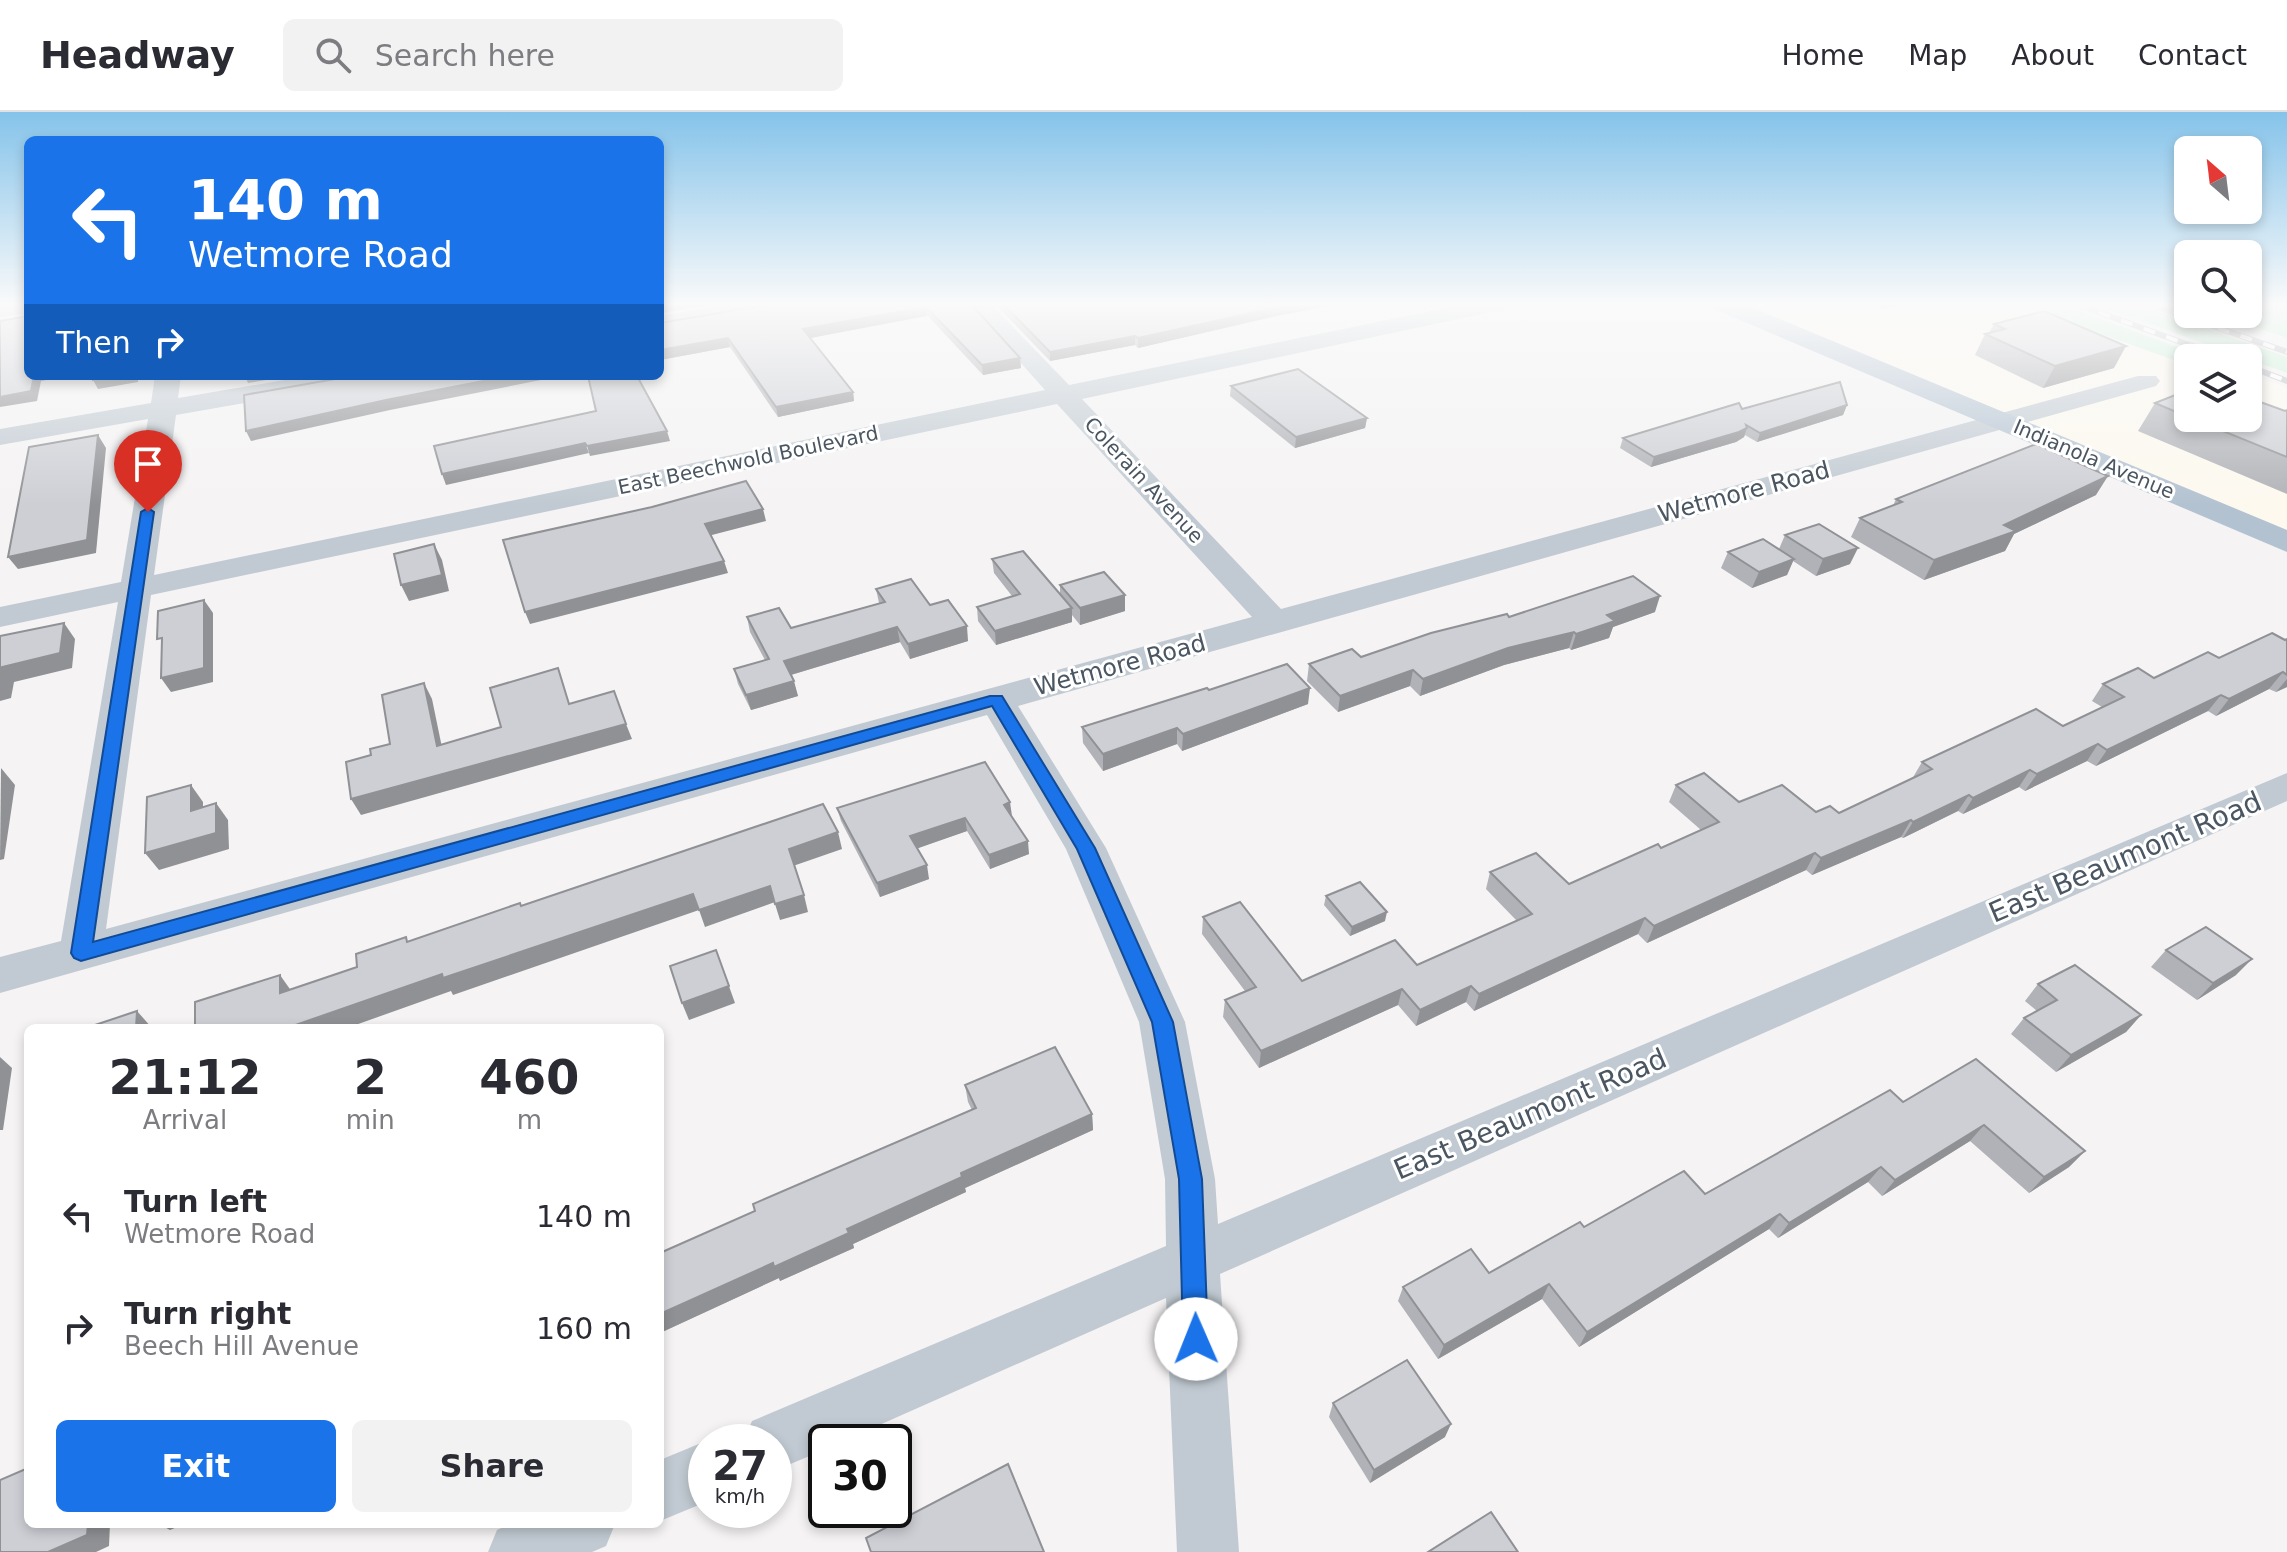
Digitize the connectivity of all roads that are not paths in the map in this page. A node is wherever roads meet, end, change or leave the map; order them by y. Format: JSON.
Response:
{"nodes":[{"id":1,"x":1042,"y":371,"type":"edge"},
{"id":2,"x":1173,"y":371,"type":"edge"},
{"id":3,"x":1885,"y":371,"type":"edge"},
{"id":4,"x":306,"y":380,"type":"edge"},
{"id":5,"x":2147,"y":381,"type":"dead end"},
{"id":6,"x":166,"y":392,"type":"edge"},
{"id":7,"x":1064,"y":394,"type":"junction"},
{"id":8,"x":2003,"y":420,"type":"junction"},
{"id":9,"x":0,"y":437,"type":"edge"},
{"id":10,"x":2287,"y":542,"type":"edge"},
{"id":11,"x":136,"y":589,"type":"junction"},
{"id":12,"x":0,"y":617,"type":"edge"},
{"id":13,"x":1275,"y":622,"type":"junction"},
{"id":14,"x":996,"y":699,"type":"junction"},
{"id":15,"x":2287,"y":786,"type":"edge"},
{"id":16,"x":81,"y":953,"type":"junction"},
{"id":17,"x":0,"y":975,"type":"edge"},
{"id":18,"x":1195,"y":1260,"type":"junction"},
{"id":19,"x":792,"y":1434,"type":"edge"},
{"id":20,"x":688,"y":1479,"type":"edge"},
{"id":21,"x":664,"y":1489,"type":"edge"},
{"id":22,"x":575,"y":1528,"type":"edge"},
{"id":23,"x":519,"y":1552,"type":"edge"},
{"id":24,"x":1208,"y":1552,"type":"edge"}],
"edges":[{"from":1,"to":7,"type":"street","name":"Colerain Avenue"},
{"from":2,"to":7,"type":"street","name":"East Beechwold Boulevard"},
{"from":3,"to":8,"type":"main road","name":"Indianola Avenue"},
{"from":4,"to":6,"type":"street"},
{"from":5,"to":8,"type":"street","name":"Wetmore Road"},
{"from":6,"to":9,"type":"street"},
{"from":6,"to":11,"type":"street"},
{"from":7,"to":11,"type":"street","name":"East Beechwold Boulevard"},
{"from":7,"to":13,"type":"street","name":"Colerain Avenue"},
{"from":8,"to":10,"type":"main road","name":"Indianola Avenue"},
{"from":8,"to":13,"type":"street","name":"Wetmore Road"},
{"from":11,"to":12,"type":"street","name":"East Beechwold Boulevard"},
{"from":11,"to":16,"type":"street"},
{"from":13,"to":14,"type":"street","name":"Wetmore Road"},
{"from":14,"to":16,"type":"street","name":"Wetmore Road"},
{"from":14,"to":18,"type":"street"},
{"from":15,"to":18,"type":"street","name":"East Beaumont Road"},
{"from":16,"to":17,"type":"street","name":"Wetmore Road"},
{"from":18,"to":19,"type":"street","name":"East Beaumont Road"},
{"from":18,"to":24,"type":"street"},
{"from":20,"to":21,"type":"street"},
{"from":22,"to":23,"type":"street"}]}
